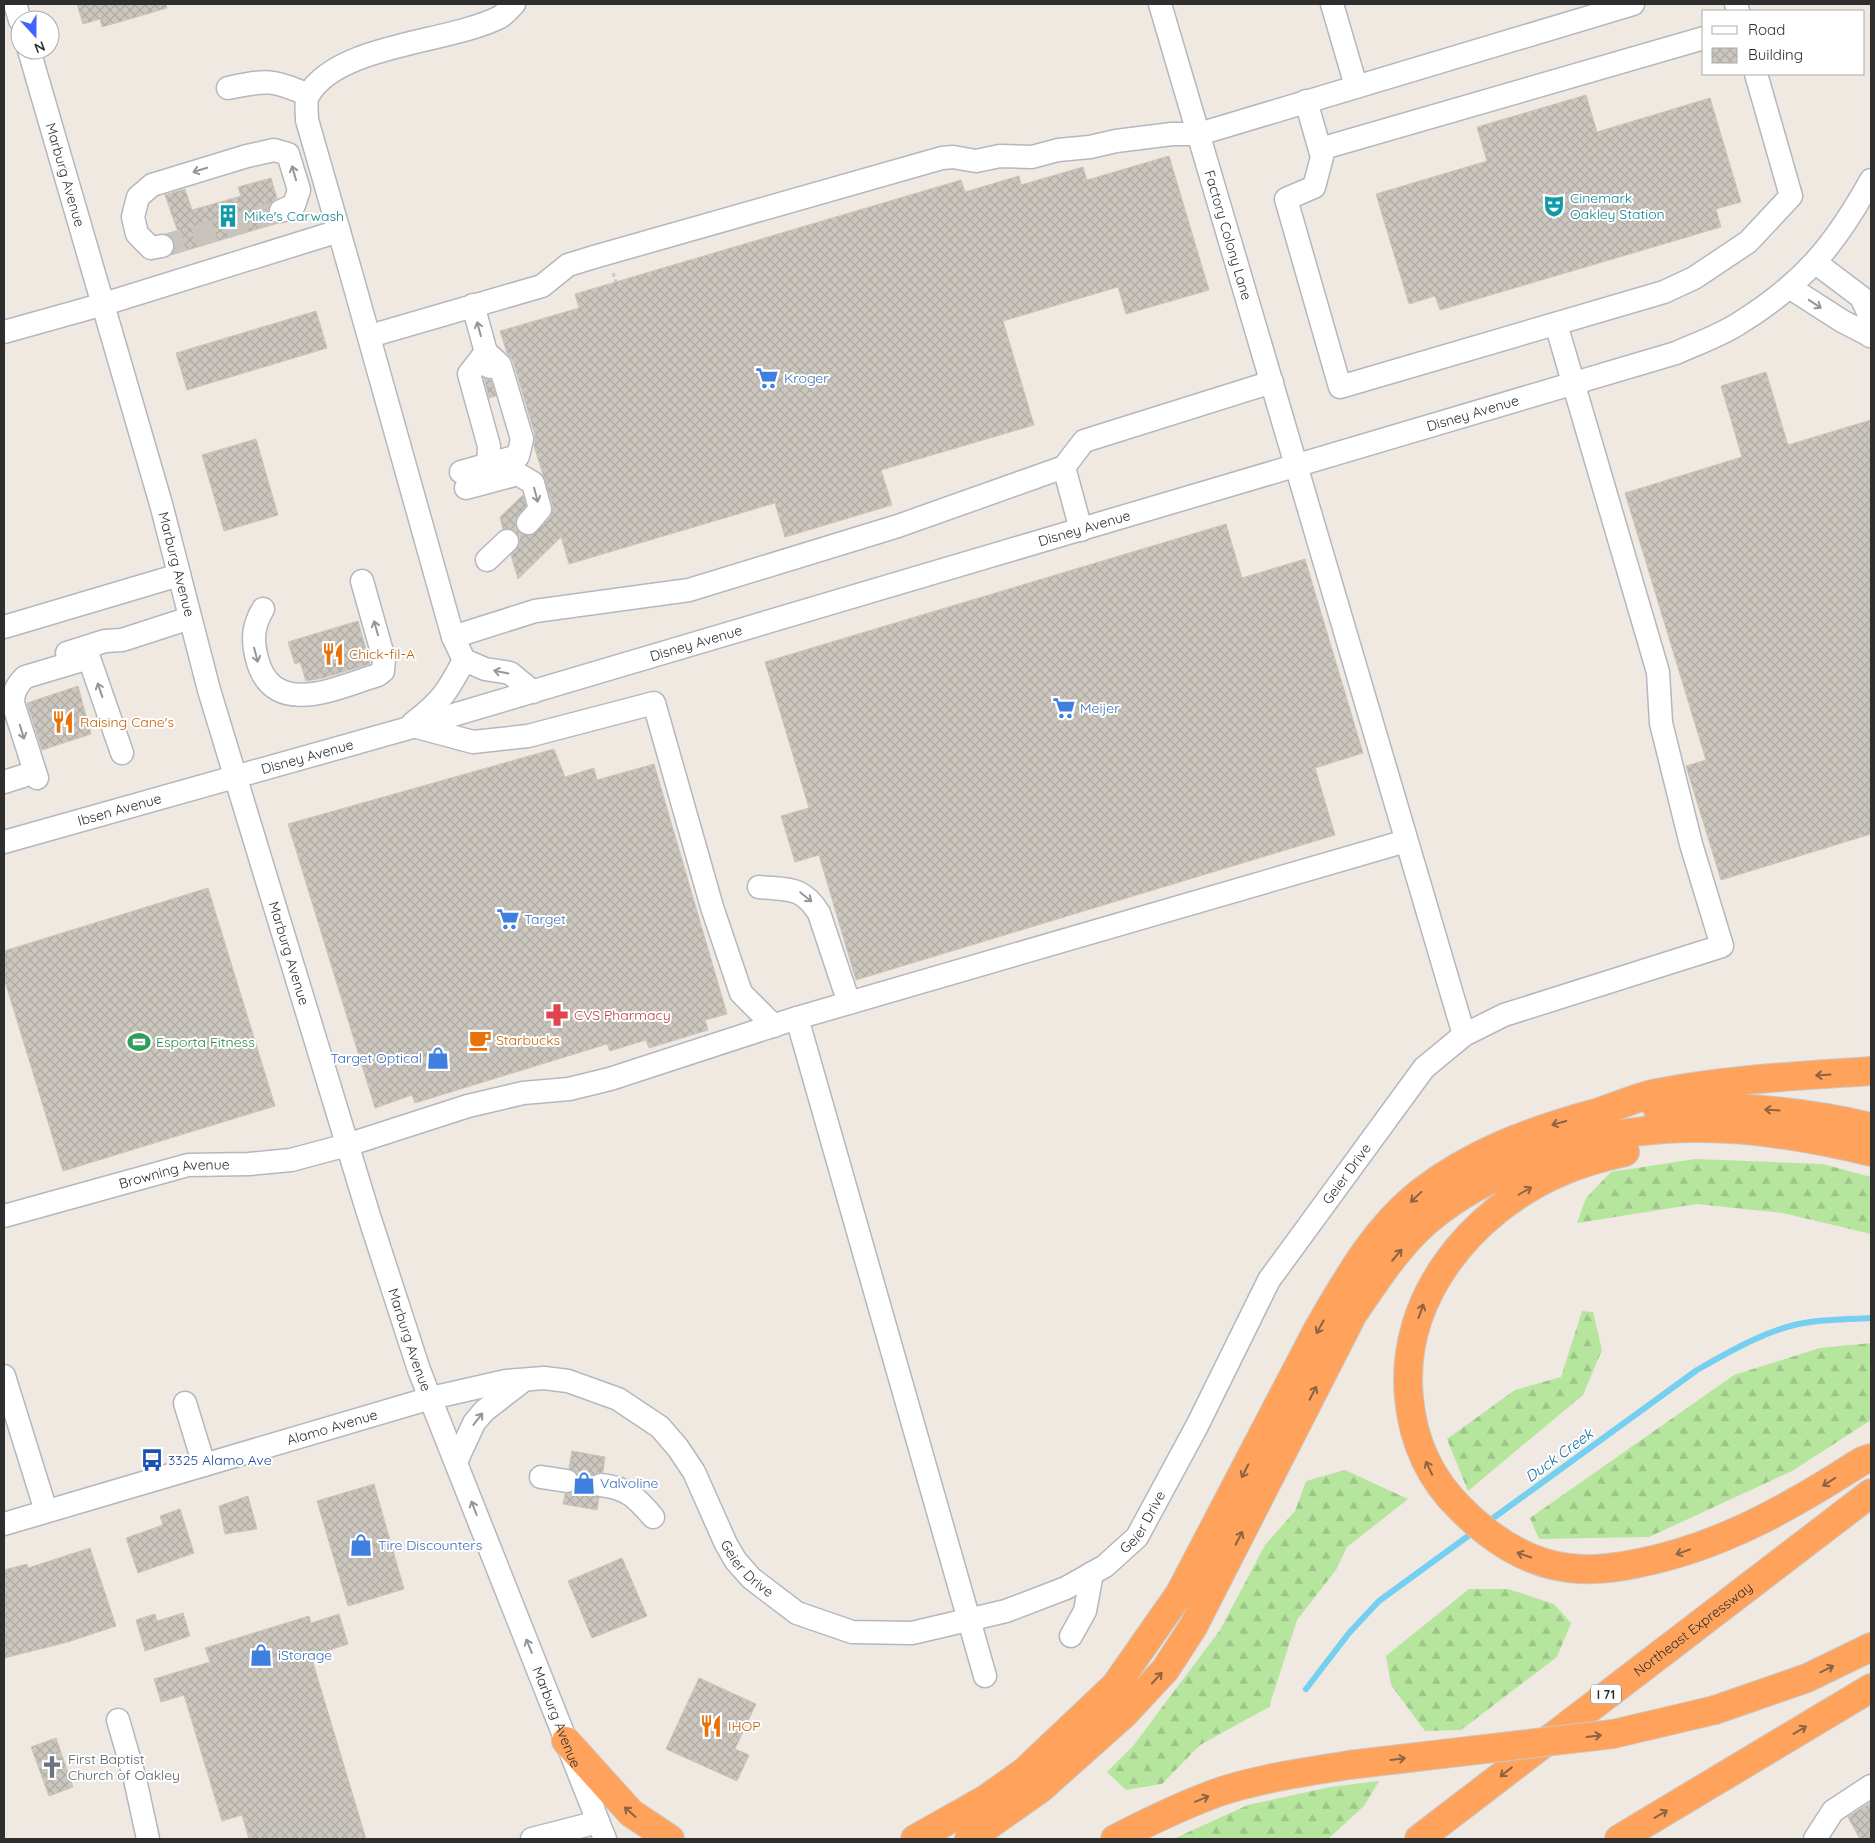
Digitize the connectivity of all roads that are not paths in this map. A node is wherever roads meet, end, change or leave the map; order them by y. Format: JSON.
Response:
{"nodes":[{"id":1,"x":514,"y":4,"type":"edge"},
{"id":2,"x":1160,"y":4,"type":"edge"},
{"id":3,"x":1332,"y":4,"type":"edge"},
{"id":4,"x":1633,"y":4,"type":"edge"},
{"id":5,"x":1702,"y":39,"type":"edge"},
{"id":6,"x":32,"y":60,"type":"edge"},
{"id":7,"x":1756,"y":75,"type":"edge"},
{"id":8,"x":1356,"y":86,"type":"junction"},
{"id":9,"x":228,"y":88,"type":"dead end"},
{"id":10,"x":308,"y":95,"type":"junction"},
{"id":11,"x":1306,"y":101,"type":"junction"},
{"id":12,"x":1198,"y":134,"type":"junction"},
{"id":13,"x":1320,"y":149,"type":"junction"},
{"id":14,"x":1871,"y":180,"type":"edge"},
{"id":15,"x":280,"y":211,"type":"tunnel mouth"},
{"id":16,"x":339,"y":231,"type":"junction"},
{"id":17,"x":162,"y":246,"type":"tunnel mouth"},
{"id":18,"x":1816,"y":263,"type":"junction"},
{"id":19,"x":1789,"y":287,"type":"junction"},
{"id":20,"x":104,"y":304,"type":"junction"},
{"id":21,"x":473,"y":305,"type":"junction"},
{"id":22,"x":1556,"y":324,"type":"junction"},
{"id":23,"x":4,"y":332,"type":"edge"},
{"id":24,"x":1866,"y":333,"type":"edge"},
{"id":25,"x":370,"y":336,"type":"junction"},
{"id":26,"x":1272,"y":382,"type":"junction"},
{"id":27,"x":1573,"y":383,"type":"junction"},
{"id":28,"x":1296,"y":466,"type":"junction"},
{"id":29,"x":1064,"y":467,"type":"junction"},
{"id":30,"x":528,"y":523,"type":"dead end"},
{"id":31,"x":1081,"y":530,"type":"junction"},
{"id":32,"x":507,"y":541,"type":"dead end"},
{"id":33,"x":487,"y":560,"type":"dead end"},
{"id":34,"x":179,"y":576,"type":"junction"},
{"id":35,"x":362,"y":581,"type":"dead end"},
{"id":36,"x":263,"y":609,"type":"dead end"},
{"id":37,"x":190,"y":618,"type":"junction"},
{"id":38,"x":4,"y":627,"type":"edge"},
{"id":39,"x":454,"y":637,"type":"junction"},
{"id":40,"x":464,"y":660,"type":"junction"},
{"id":41,"x":4,"y":672,"type":"edge"},
{"id":42,"x":533,"y":692,"type":"junction"},
{"id":43,"x":410,"y":728,"type":"junction"},
{"id":44,"x":122,"y":753,"type":"dead end"},
{"id":45,"x":235,"y":777,"type":"junction"},
{"id":46,"x":21,"y":779,"type":"edge"},
{"id":47,"x":1406,"y":841,"type":"junction"},
{"id":48,"x":4,"y":842,"type":"edge"},
{"id":49,"x":760,"y":887,"type":"dead end"},
{"id":50,"x":849,"y":1003,"type":"junction"},
{"id":51,"x":797,"y":1018,"type":"junction"},
{"id":52,"x":774,"y":1026,"type":"junction"},
{"id":53,"x":1464,"y":1035,"type":"junction"},
{"id":54,"x":1871,"y":1072,"type":"edge"},
{"id":55,"x":1606,"y":1110,"type":"junction"},
{"id":56,"x":1871,"y":1127,"type":"edge"},
{"id":57,"x":1759,"y":1132,"type":"junction"},
{"id":58,"x":347,"y":1145,"type":"junction"},
{"id":59,"x":1871,"y":1152,"type":"edge"},
{"id":60,"x":4,"y":1216,"type":"edge"},
{"id":61,"x":4,"y":1376,"type":"edge"},
{"id":62,"x":526,"y":1378,"type":"junction"},
{"id":63,"x":431,"y":1398,"type":"junction"},
{"id":64,"x":185,"y":1403,"type":"dead end"},
{"id":65,"x":1871,"y":1458,"type":"edge"},
{"id":66,"x":456,"y":1462,"type":"junction"},
{"id":67,"x":204,"y":1465,"type":"junction"},
{"id":68,"x":541,"y":1477,"type":"dead end"},
{"id":69,"x":567,"y":1480,"type":"tunnel mouth"},
{"id":70,"x":601,"y":1485,"type":"tunnel mouth"},
{"id":71,"x":1871,"y":1493,"type":"edge"},
{"id":72,"x":46,"y":1512,"type":"junction"},
{"id":73,"x":1871,"y":1516,"type":"edge"},
{"id":74,"x":653,"y":1517,"type":"dead end"},
{"id":75,"x":4,"y":1524,"type":"edge"},
{"id":76,"x":1794,"y":1551,"type":"junction"},
{"id":77,"x":1092,"y":1573,"type":"junction"},
{"id":78,"x":968,"y":1620,"type":"junction"},
{"id":79,"x":1071,"y":1636,"type":"dead end"},
{"id":80,"x":1871,"y":1647,"type":"edge"},
{"id":81,"x":985,"y":1676,"type":"dead end"},
{"id":82,"x":1871,"y":1688,"type":"edge"},
{"id":83,"x":1871,"y":1703,"type":"edge"},
{"id":84,"x":1829,"y":1713,"type":"junction"},
{"id":85,"x":1124,"y":1714,"type":"junction"},
{"id":86,"x":118,"y":1720,"type":"dead end"},
{"id":87,"x":566,"y":1741,"type":"junction"},
{"id":88,"x":1871,"y":1786,"type":"edge"},
{"id":89,"x":1157,"y":1818,"type":"junction"},
{"id":90,"x":943,"y":1824,"type":"junction"},
{"id":91,"x":601,"y":1831,"type":"edge"},
{"id":92,"x":148,"y":1839,"type":"edge"},
{"id":93,"x":532,"y":1839,"type":"edge"},
{"id":94,"x":670,"y":1839,"type":"edge"},
{"id":95,"x":903,"y":1839,"type":"edge"},
{"id":96,"x":915,"y":1839,"type":"edge"},
{"id":97,"x":969,"y":1839,"type":"edge"},
{"id":98,"x":996,"y":1839,"type":"edge"},
{"id":99,"x":1115,"y":1839,"type":"edge"},
{"id":100,"x":1124,"y":1839,"type":"edge"},
{"id":101,"x":1419,"y":1839,"type":"edge"},
{"id":102,"x":1619,"y":1839,"type":"edge"},
{"id":103,"x":1815,"y":1839,"type":"edge"}],
"edges":[{"from":1,"to":10,"type":"street"},
{"from":2,"to":12,"type":"street","name":"Factory Colony Lane"},
{"from":3,"to":8,"type":"street"},
{"from":4,"to":8,"type":"street"},
{"from":5,"to":13,"type":"street"},
{"from":6,"to":20,"type":"street","name":"Marburg Avenue"},
{"from":7,"to":22,"type":"street"},
{"from":8,"to":11,"type":"street"},
{"from":9,"to":10,"type":"street"},
{"from":10,"to":16,"type":"street"},
{"from":11,"to":12,"type":"street"},
{"from":11,"to":13,"type":"street"},
{"from":12,"to":21,"type":"street"},
{"from":12,"to":26,"type":"street","name":"Factory Colony Lane"},
{"from":13,"to":22,"type":"street"},
{"from":14,"to":18,"type":"street","name":"Disney Avenue"},
{"from":15,"to":17,"type":"street","one_way":true},
{"from":16,"to":20,"type":"street"},
{"from":16,"to":25,"type":"street"},
{"from":18,"to":19,"type":"street","name":"Disney Avenue"},
{"from":18,"to":24,"type":"street"},
{"from":19,"to":24,"type":"street","one_way":true},
{"from":19,"to":27,"type":"street","name":"Disney Avenue"},
{"from":20,"to":23,"type":"street"},
{"from":20,"to":34,"type":"street","name":"Marburg Avenue"},
{"from":21,"to":25,"type":"street"},
{"from":21,"to":30,"type":"street"},
{"from":22,"to":27,"type":"street"},
{"from":25,"to":39,"type":"street"},
{"from":26,"to":28,"type":"street","name":"Factory Colony Lane"},
{"from":26,"to":29,"type":"street"},
{"from":27,"to":28,"type":"street","name":"Disney Avenue"},
{"from":27,"to":53,"type":"street","name":"Geier Drive"},
{"from":28,"to":31,"type":"street","name":"Disney Avenue"},
{"from":28,"to":47,"type":"street","name":"Factory Colony Lane"},
{"from":29,"to":31,"type":"street"},
{"from":29,"to":39,"type":"street"},
{"from":31,"to":42,"type":"street","name":"Disney Avenue"},
{"from":32,"to":33,"type":"street"},
{"from":34,"to":37,"type":"street","name":"Marburg Avenue"},
{"from":34,"to":38,"type":"street"},
{"from":36,"to":35,"type":"street","one_way":true},
{"from":37,"to":41,"type":"street"},
{"from":37,"to":45,"type":"street","name":"Marburg Avenue"},
{"from":39,"to":40,"type":"street"},
{"from":42,"to":40,"type":"street","one_way":true},
{"from":40,"to":43,"type":"street"},
{"from":42,"to":43,"type":"street","name":"Disney Avenue"},
{"from":43,"to":45,"type":"street","name":"Disney Avenue"},
{"from":43,"to":52,"type":"street"},
{"from":44,"to":46,"type":"street","one_way":true},
{"from":45,"to":48,"type":"street","name":"Ibsen Avenue"},
{"from":45,"to":58,"type":"street","name":"Marburg Avenue"},
{"from":47,"to":50,"type":"street","name":"Browning Avenue"},
{"from":47,"to":53,"type":"street","name":"Factory Colony Lane"},
{"from":49,"to":50,"type":"street","one_way":true},
{"from":50,"to":51,"type":"street","name":"Browning Avenue"},
{"from":51,"to":52,"type":"street","name":"Browning Avenue"},
{"from":51,"to":78,"type":"street"},
{"from":52,"to":58,"type":"street","name":"Browning Avenue"},
{"from":53,"to":77,"type":"street","name":"Geier Drive"},
{"from":54,"to":55,"type":"highway","one_way":true},
{"from":56,"to":55,"type":"highway","one_way":true},
{"from":55,"to":90,"type":"highway","one_way":true},
{"from":57,"to":59,"type":"highway"},
{"from":65,"to":57,"type":"highway","one_way":true},
{"from":85,"to":57,"type":"highway","one_way":true},
{"from":58,"to":60,"type":"street","name":"Browning Avenue"},
{"from":58,"to":63,"type":"street","name":"Marburg Avenue"},
{"from":61,"to":72,"type":"street"},
{"from":62,"to":63,"type":"street","name":"Geier Drive"},
{"from":66,"to":62,"type":"street","one_way":true},
{"from":62,"to":78,"type":"street","name":"Geier Drive"},
{"from":63,"to":66,"type":"street","name":"Marburg Avenue"},
{"from":63,"to":67,"type":"street","name":"Alamo Avenue"},
{"from":64,"to":67,"type":"street"},
{"from":87,"to":66,"type":"street","name":"Marburg Avenue","one_way":true},
{"from":67,"to":72,"type":"street","name":"Alamo Avenue"},
{"from":68,"to":69,"type":"street"},
{"from":70,"to":74,"type":"street"},
{"from":71,"to":76,"type":"highway","name":"Northeast Expressway","number":"I 71"},
{"from":72,"to":75,"type":"street","name":"Alamo Avenue"},
{"from":73,"to":76,"type":"highway"},
{"from":76,"to":101,"type":"highway","name":"Northeast Expressway","number":"I 71","one_way":true},
{"from":77,"to":78,"type":"street","name":"Geier Drive"},
{"from":77,"to":79,"type":"street"},
{"from":78,"to":81,"type":"street"},
{"from":89,"to":80,"type":"highway","one_way":true,"bridge":true},
{"from":82,"to":84,"type":"highway"},
{"from":83,"to":84,"type":"highway"},
{"from":102,"to":84,"type":"highway","one_way":true},
{"from":85,"to":97,"type":"highway"},
{"from":85,"to":98,"type":"highway"},
{"from":86,"to":92,"type":"street"},
{"from":87,"to":91,"type":"street","name":"Marburg Avenue"},
{"from":94,"to":87,"type":"highway","one_way":true},
{"from":88,"to":103,"type":"street"},
{"from":89,"to":99,"type":"highway"},
{"from":89,"to":100,"type":"highway"},
{"from":90,"to":95,"type":"highway"},
{"from":90,"to":96,"type":"highway"},
{"from":91,"to":93,"type":"street"}]}
